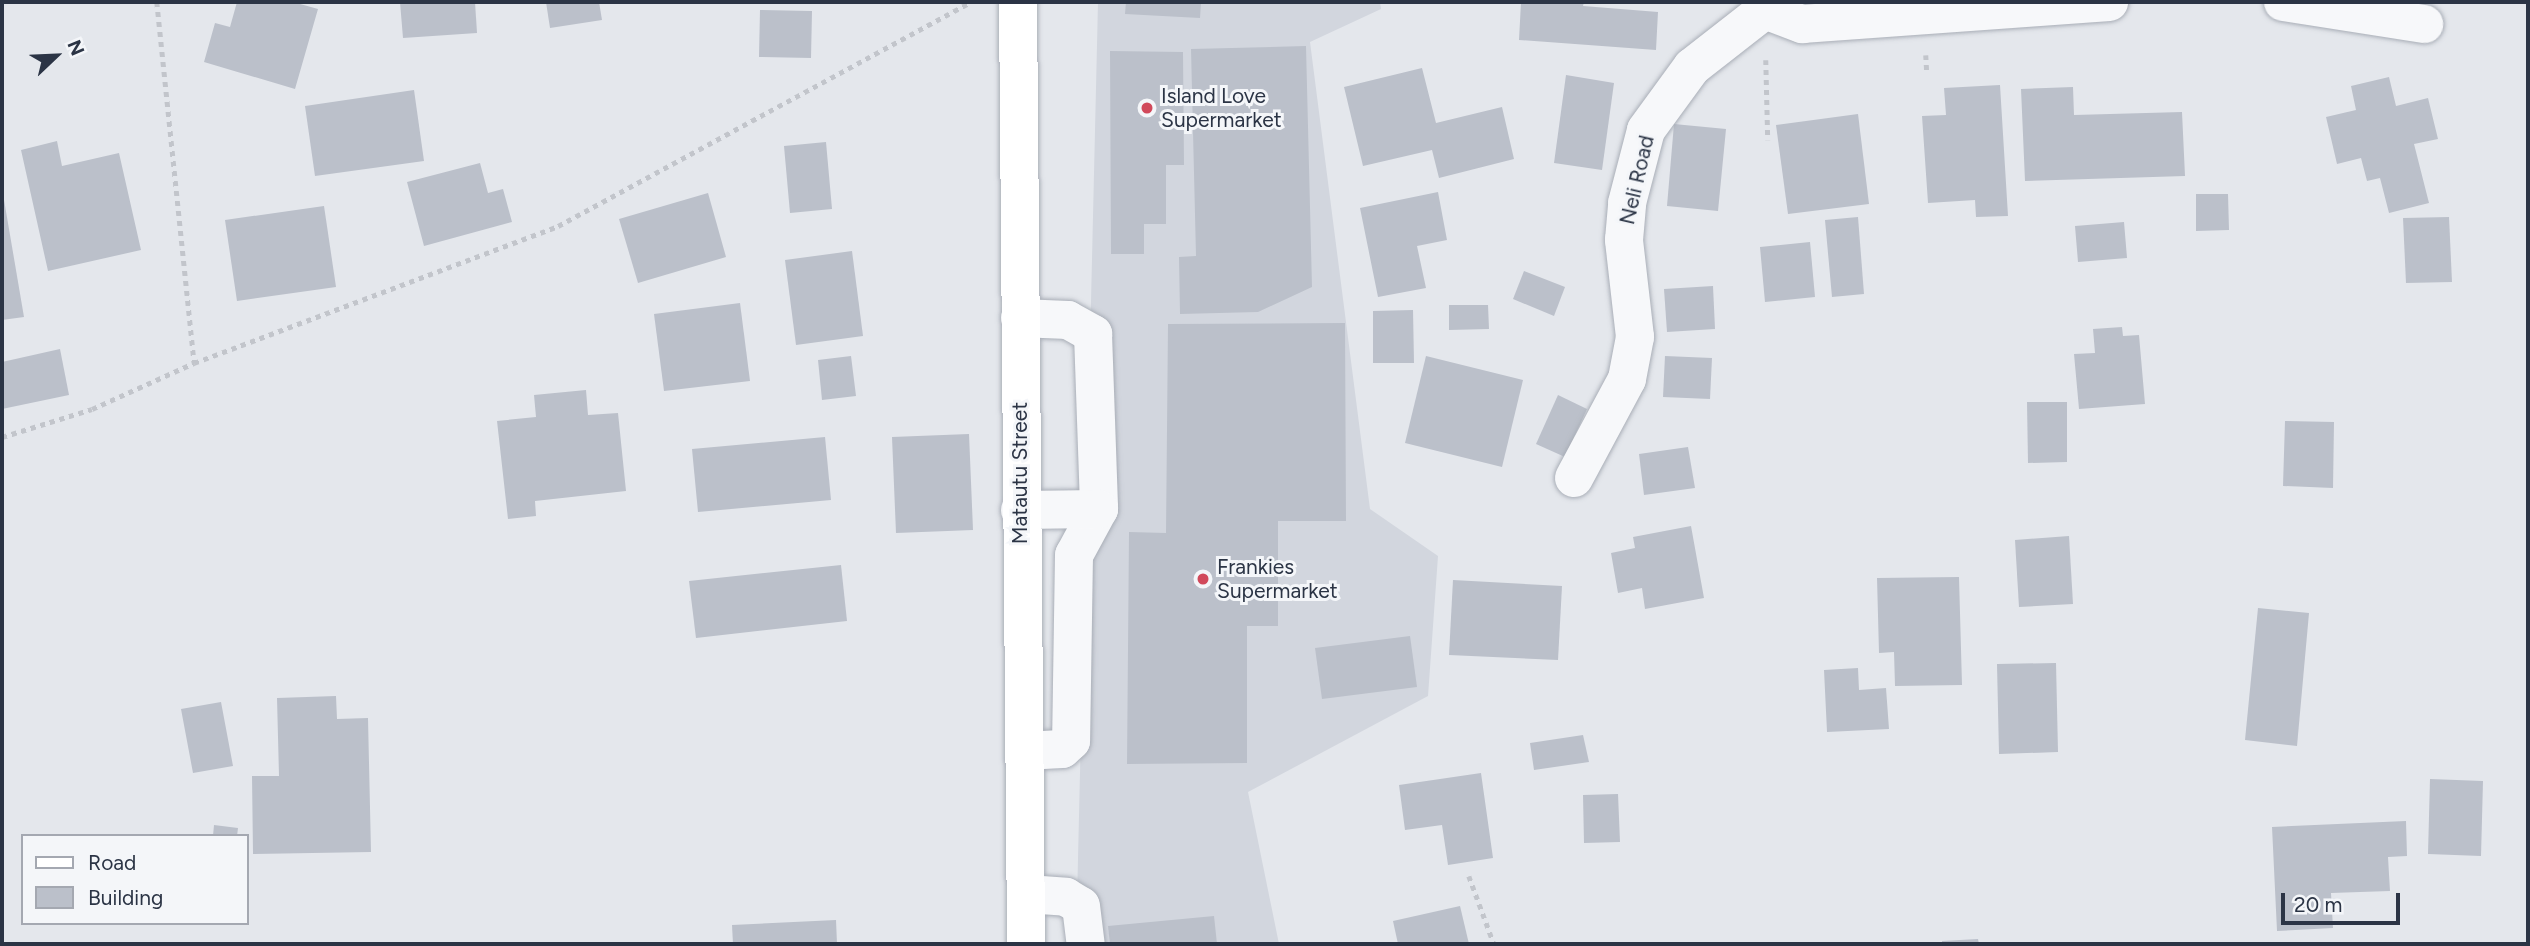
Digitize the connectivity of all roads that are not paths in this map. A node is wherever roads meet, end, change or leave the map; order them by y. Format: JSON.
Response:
{"nodes":[{"id":1,"x":1018,"y":2,"type":"edge"},
{"id":2,"x":2109,"y":2,"type":"edge"},
{"id":3,"x":2283,"y":2,"type":"edge"},
{"id":4,"x":1764,"y":6,"type":"edge"},
{"id":5,"x":2424,"y":24,"type":"dead end"},
{"id":6,"x":1020,"y":318,"type":"junction"},
{"id":7,"x":1574,"y":478,"type":"dead end"},
{"id":8,"x":1099,"y":509,"type":"junction"},
{"id":9,"x":1020,"y":510,"type":"junction"},
{"id":10,"x":1024,"y":751,"type":"junction"},
{"id":11,"x":1027,"y":894,"type":"junction"},
{"id":12,"x":1026,"y":944,"type":"edge"},
{"id":13,"x":1086,"y":944,"type":"edge"}],
"edges":[{"from":1,"to":6,"type":"main road","name":"Matautu Street"},
{"from":2,"to":4,"type":"street"},
{"from":3,"to":5,"type":"street"},
{"from":4,"to":7,"type":"street","name":"Neli Road"},
{"from":6,"to":8,"type":"street"},
{"from":6,"to":9,"type":"main road","name":"Matautu Street"},
{"from":8,"to":9,"type":"street"},
{"from":8,"to":10,"type":"street"},
{"from":9,"to":10,"type":"main road","name":"Matautu Street"},
{"from":10,"to":11,"type":"main road","name":"Matautu Street"},
{"from":11,"to":12,"type":"main road","name":"Matautu Street"},
{"from":11,"to":13,"type":"street"}]}
